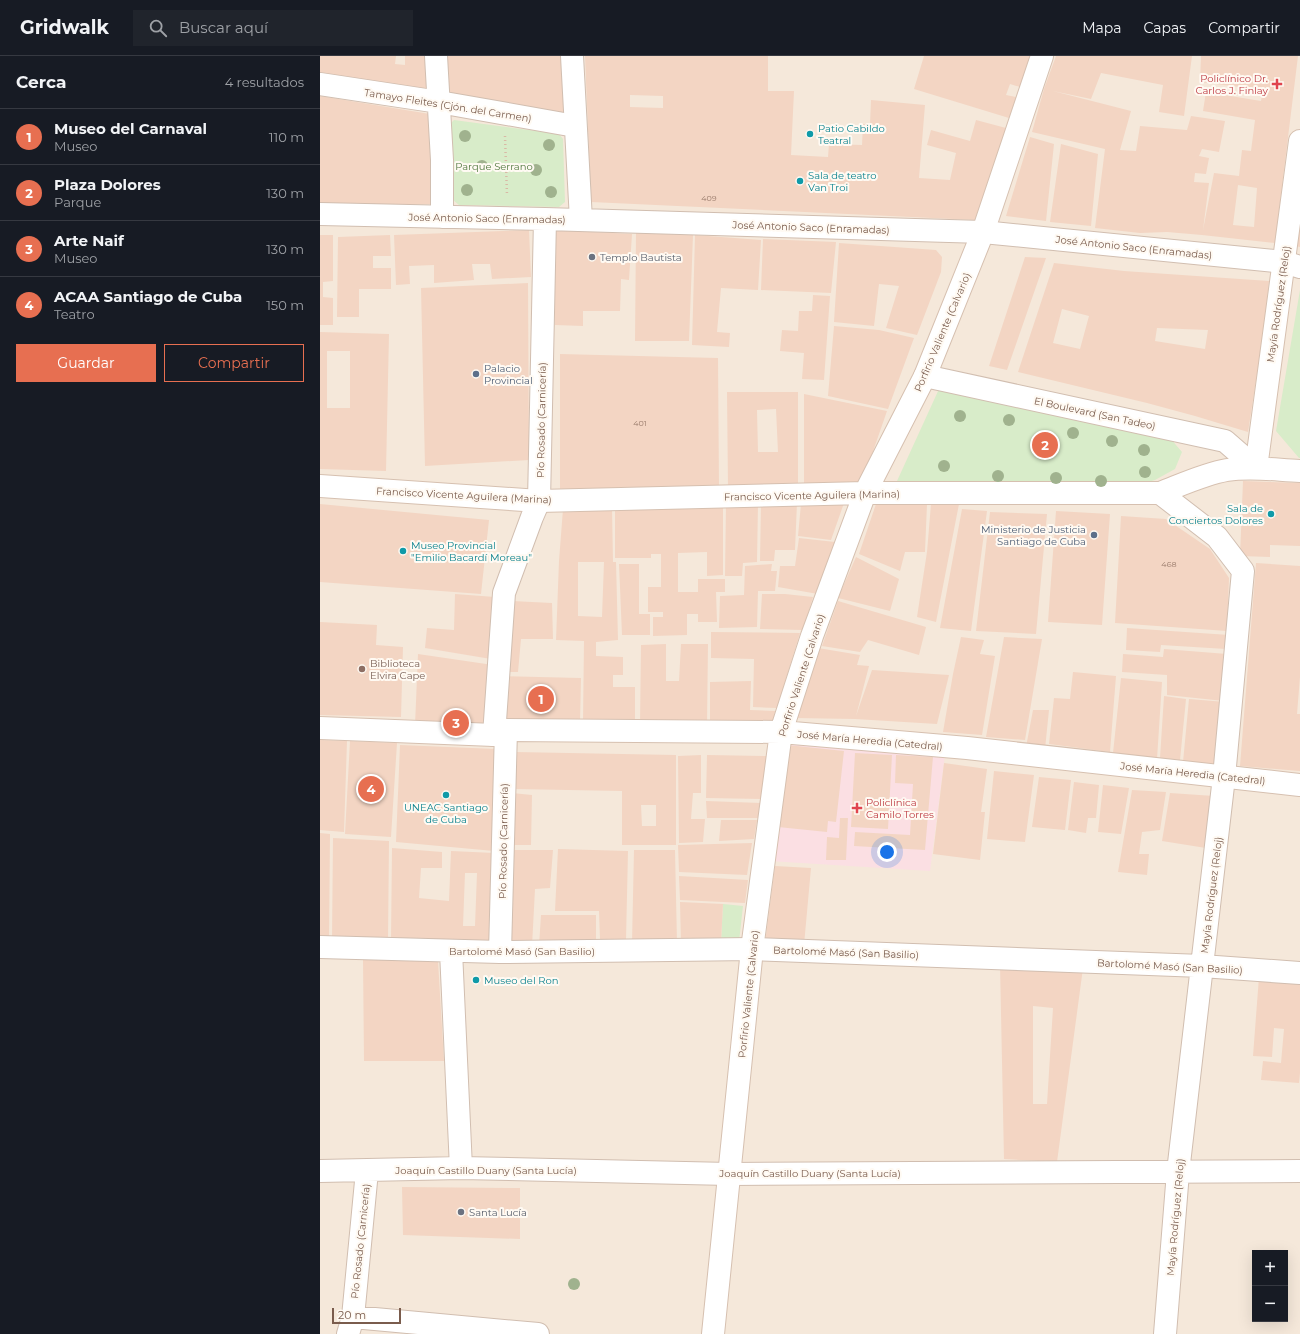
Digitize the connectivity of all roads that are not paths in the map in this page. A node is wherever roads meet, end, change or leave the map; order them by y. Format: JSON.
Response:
{"nodes":[{"id":1,"x":436,"y":56,"type":"edge"},
{"id":2,"x":572,"y":56,"type":"edge"},
{"id":3,"x":1042,"y":56,"type":"edge"},
{"id":4,"x":320,"y":84,"type":"edge"},
{"id":5,"x":439,"y":102,"type":"junction"},
{"id":6,"x":575,"y":126,"type":"junction"},
{"id":7,"x":1300,"y":141,"type":"edge"},
{"id":8,"x":320,"y":214,"type":"edge"},
{"id":9,"x":442,"y":217,"type":"junction"},
{"id":10,"x":545,"y":219,"type":"junction"},
{"id":11,"x":581,"y":220,"type":"junction"},
{"id":12,"x":983,"y":232,"type":"junction"},
{"id":13,"x":1292,"y":264,"type":"edge"},
{"id":14,"x":925,"y":376,"type":"junction"},
{"id":15,"x":1256,"y":468,"type":"junction"},
{"id":16,"x":1300,"y":471,"type":"edge"},
{"id":17,"x":320,"y":486,"type":"edge"},
{"id":18,"x":1160,"y":492,"type":"junction"},
{"id":19,"x":865,"y":493,"type":"junction"},
{"id":20,"x":539,"y":501,"type":"junction"},
{"id":21,"x":320,"y":728,"type":"edge"},
{"id":22,"x":500,"y":732,"type":"junction"},
{"id":23,"x":781,"y":732,"type":"junction"},
{"id":24,"x":1224,"y":777,"type":"junction"},
{"id":25,"x":1300,"y":785,"type":"edge"},
{"id":26,"x":320,"y":947,"type":"edge"},
{"id":27,"x":752,"y":949,"type":"junction"},
{"id":28,"x":451,"y":951,"type":"junction"},
{"id":29,"x":500,"y":952,"type":"junction"},
{"id":30,"x":1202,"y":966,"type":"junction"},
{"id":31,"x":1300,"y":973,"type":"edge"},
{"id":32,"x":461,"y":1168,"type":"junction"},
{"id":33,"x":367,"y":1170,"type":"junction"},
{"id":34,"x":320,"y":1171,"type":"edge"},
{"id":35,"x":1300,"y":1171,"type":"edge"},
{"id":36,"x":1178,"y":1172,"type":"junction"},
{"id":37,"x":729,"y":1174,"type":"junction"},
{"id":38,"x":350,"y":1325,"type":"edge"},
{"id":39,"x":538,"y":1334,"type":"edge"},
{"id":40,"x":713,"y":1334,"type":"edge"},
{"id":41,"x":1165,"y":1334,"type":"edge"}],
"edges":[{"from":1,"to":5,"type":"street"},
{"from":2,"to":6,"type":"street"},
{"from":3,"to":12,"type":"street","name":"Porfirio Valiente (Calvario)"},
{"from":4,"to":5,"type":"street","name":"Tamayo Fleites (Cjón. del Carmen)"},
{"from":5,"to":6,"type":"street","name":"Tamayo Fleites (Cjón. del Carmen)"},
{"from":5,"to":9,"type":"street"},
{"from":6,"to":11,"type":"street"},
{"from":7,"to":13,"type":"street","name":"Mayía Rodríguez (Reloj)"},
{"from":8,"to":9,"type":"street","name":"José Antonio Saco (Enramadas)"},
{"from":9,"to":10,"type":"street","name":"José Antonio Saco (Enramadas)"},
{"from":10,"to":11,"type":"street","name":"José Antonio Saco (Enramadas)"},
{"from":10,"to":20,"type":"street","name":"Pío Rosado (Carnicería)"},
{"from":11,"to":12,"type":"street","name":"José Antonio Saco (Enramadas)"},
{"from":12,"to":13,"type":"street","name":"José Antonio Saco (Enramadas)"},
{"from":12,"to":14,"type":"street","name":"Porfirio Valiente (Calvario)"},
{"from":13,"to":15,"type":"street","name":"Mayía Rodríguez (Reloj)"},
{"from":14,"to":15,"type":"street","name":"El Boulevard (San Tadeo)"},
{"from":14,"to":19,"type":"street","name":"Porfirio Valiente (Calvario)"},
{"from":15,"to":16,"type":"street","name":"Francisco Vicente Aguilera (Marina)"},
{"from":15,"to":18,"type":"street","name":"Francisco Vicente Aguilera (Marina)"},
{"from":17,"to":20,"type":"street","name":"Francisco Vicente Aguilera (Marina)"},
{"from":18,"to":19,"type":"street","name":"Francisco Vicente Aguilera (Marina)"},
{"from":18,"to":24,"type":"street","name":"Mayía Rodríguez (Reloj)"},
{"from":19,"to":20,"type":"street","name":"Francisco Vicente Aguilera (Marina)"},
{"from":19,"to":23,"type":"street","name":"Porfirio Valiente (Calvario)"},
{"from":20,"to":22,"type":"street","name":"Pío Rosado (Carnicería)"},
{"from":21,"to":22,"type":"street","name":"José María Heredia (Catedral)"},
{"from":22,"to":23,"type":"street","name":"José María Heredia (Catedral)"},
{"from":22,"to":29,"type":"street","name":"Pío Rosado (Carnicería)"},
{"from":23,"to":24,"type":"street","name":"José María Heredia (Catedral)"},
{"from":23,"to":27,"type":"street","name":"Porfirio Valiente (Calvario)"},
{"from":24,"to":25,"type":"street","name":"José María Heredia (Catedral)"},
{"from":24,"to":30,"type":"street","name":"Mayía Rodríguez (Reloj)"},
{"from":26,"to":28,"type":"street","name":"Bartolomé Masó (San Basilio)"},
{"from":27,"to":29,"type":"street","name":"Bartolomé Masó (San Basilio)"},
{"from":27,"to":30,"type":"street","name":"Bartolomé Masó (San Basilio)"},
{"from":27,"to":37,"type":"street","name":"Porfirio Valiente (Calvario)"},
{"from":28,"to":29,"type":"street","name":"Bartolomé Masó (San Basilio)"},
{"from":28,"to":32,"type":"street"},
{"from":30,"to":31,"type":"street","name":"Bartolomé Masó (San Basilio)"},
{"from":30,"to":36,"type":"street","name":"Mayía Rodríguez (Reloj)"},
{"from":32,"to":33,"type":"street","name":"Joaquín Castillo Duany (Santa Lucía)"},
{"from":32,"to":37,"type":"street","name":"Joaquín Castillo Duany (Santa Lucía)"},
{"from":33,"to":34,"type":"street","name":"Joaquín Castillo Duany (Santa Lucía)"},
{"from":33,"to":38,"type":"street","name":"Pío Rosado (Carnicería)"},
{"from":35,"to":36,"type":"street","name":"Joaquín Castillo Duany (Santa Lucía)"},
{"from":36,"to":37,"type":"street","name":"Joaquín Castillo Duany (Santa Lucía)"},
{"from":36,"to":41,"type":"street","name":"Mayía Rodríguez (Reloj)"},
{"from":37,"to":40,"type":"street","name":"Porfirio Valiente (Calvario)"},
{"from":38,"to":39,"type":"street"}]}
